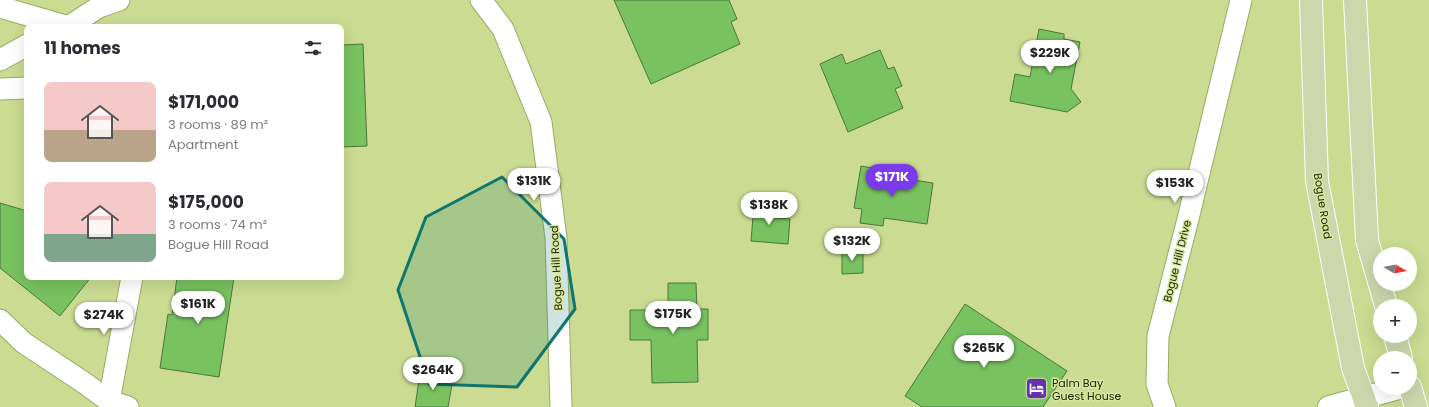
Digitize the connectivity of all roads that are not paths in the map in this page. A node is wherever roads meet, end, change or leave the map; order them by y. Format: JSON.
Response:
{"nodes":[{"id":1,"x":119,"y":0,"type":"edge"},
{"id":2,"x":481,"y":0,"type":"edge"},
{"id":3,"x":1241,"y":0,"type":"edge"},
{"id":4,"x":1311,"y":0,"type":"edge"},
{"id":5,"x":1354,"y":0,"type":"edge"},
{"id":6,"x":0,"y":7,"type":"edge"},
{"id":7,"x":58,"y":24,"type":"edge"},
{"id":8,"x":73,"y":24,"type":"edge"},
{"id":9,"x":24,"y":47,"type":"edge"},
{"id":10,"x":0,"y":60,"type":"edge"},
{"id":11,"x":24,"y":88,"type":"edge"},
{"id":12,"x":0,"y":89,"type":"edge"},
{"id":13,"x":132,"y":280,"type":"edge"},
{"id":14,"x":1384,"y":299,"type":"edge"},
{"id":15,"x":0,"y":320,"type":"edge"},
{"id":16,"x":1382,"y":395,"type":"edge"},
{"id":17,"x":1412,"y":395,"type":"edge"},
{"id":18,"x":1366,"y":402,"type":"edge"},
{"id":19,"x":118,"y":404,"type":"edge"},
{"id":20,"x":561,"y":407,"type":"edge"},
{"id":21,"x":1164,"y":407,"type":"edge"},
{"id":22,"x":1330,"y":407,"type":"edge"},
{"id":23,"x":1416,"y":407,"type":"edge"}],
"edges":[{"from":1,"to":8,"type":"street"},
{"from":2,"to":20,"type":"street","name":"Bogue Hill Road"},
{"from":3,"to":21,"type":"street","name":"Bogue Hill Drive"},
{"from":4,"to":18,"type":"main road","name":"Bogue Road"},
{"from":5,"to":14,"type":"main road"},
{"from":6,"to":7,"type":"street"},
{"from":9,"to":10,"type":"street"},
{"from":11,"to":12,"type":"street"},
{"from":13,"to":19,"type":"street"},
{"from":15,"to":19,"type":"street"},
{"from":16,"to":18,"type":"street"},
{"from":17,"to":23,"type":"main road"},
{"from":18,"to":22,"type":"street"}]}
